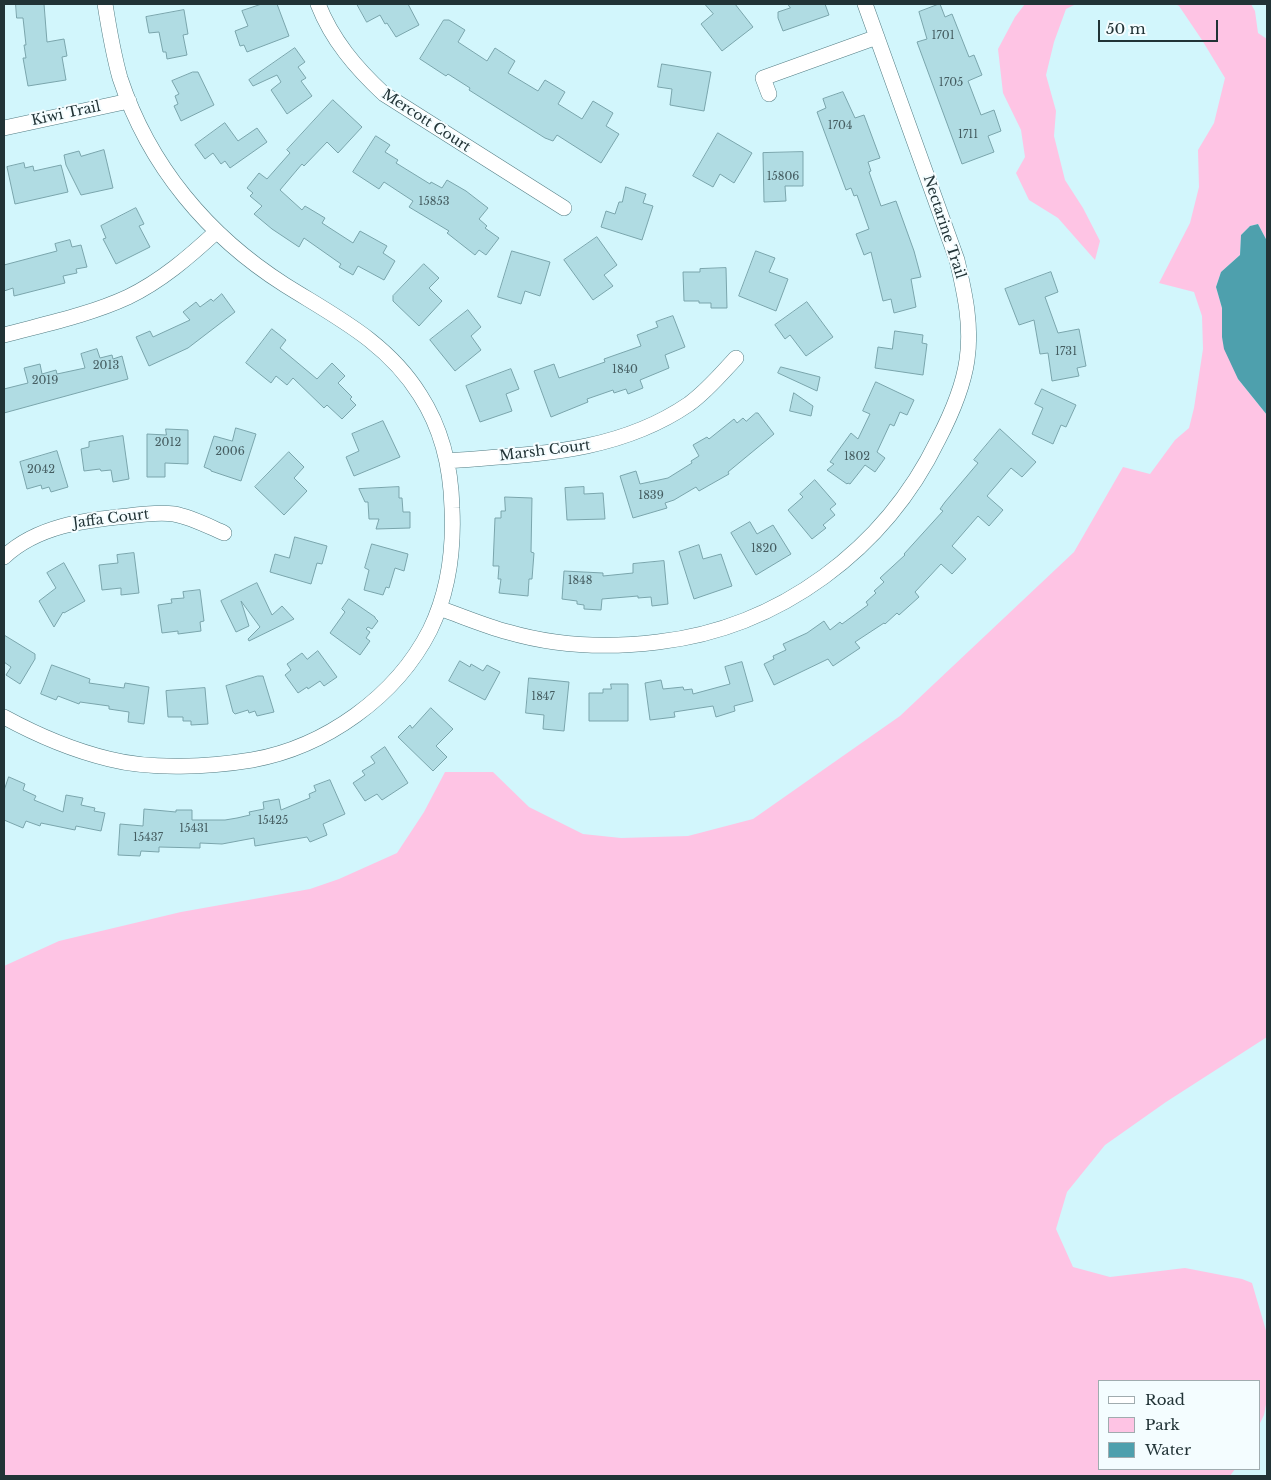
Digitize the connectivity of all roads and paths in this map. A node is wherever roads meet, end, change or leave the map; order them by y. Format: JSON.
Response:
{"nodes":[{"id":1,"x":105,"y":4,"type":"edge"},
{"id":2,"x":318,"y":4,"type":"edge"},
{"id":3,"x":866,"y":4,"type":"edge"},
{"id":4,"x":877,"y":37,"type":"junction"},
{"id":5,"x":769,"y":94,"type":"dead end"},
{"id":6,"x":129,"y":101,"type":"junction"},
{"id":7,"x":4,"y":128,"type":"edge"},
{"id":8,"x":564,"y":208,"type":"dead end"},
{"id":9,"x":216,"y":232,"type":"junction"},
{"id":10,"x":4,"y":335,"type":"edge"},
{"id":11,"x":736,"y":358,"type":"dead end"},
{"id":12,"x":447,"y":462,"type":"junction"},
{"id":13,"x":224,"y":533,"type":"dead end"},
{"id":14,"x":4,"y":557,"type":"edge"},
{"id":15,"x":439,"y":608,"type":"junction"},
{"id":16,"x":4,"y":717,"type":"edge"}],
"edges":[{"from":1,"to":6,"type":"street"},
{"from":2,"to":8,"type":"street","name":"Mercott Court"},
{"from":3,"to":4,"type":"street","name":"Nectarine Trail"},
{"from":4,"to":5,"type":"street"},
{"from":4,"to":15,"type":"street","name":"Nectarine Trail"},
{"from":6,"to":7,"type":"street","name":"Kiwi Trail"},
{"from":6,"to":9,"type":"street"},
{"from":9,"to":10,"type":"street"},
{"from":9,"to":12,"type":"street"},
{"from":11,"to":12,"type":"street","name":"Marsh Court"},
{"from":12,"to":15,"type":"street"},
{"from":13,"to":14,"type":"street","name":"Jaffa Court"},
{"from":15,"to":16,"type":"street"}]}
